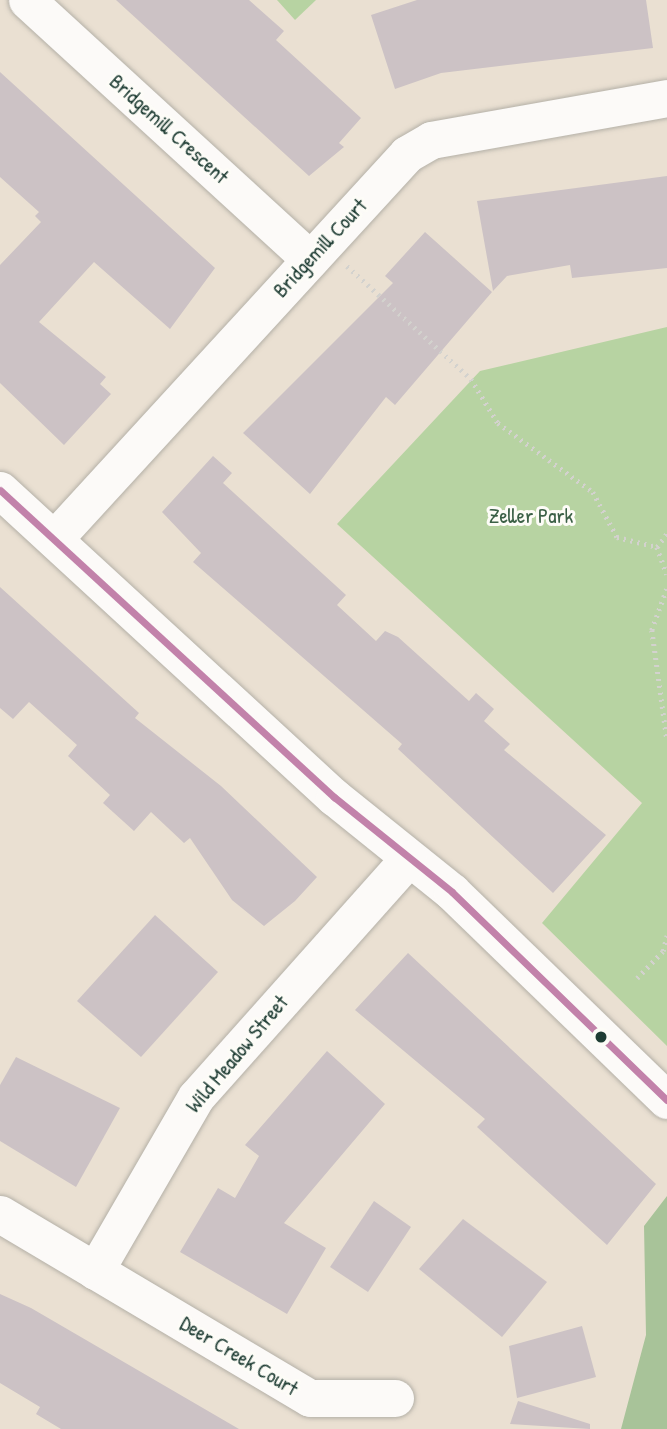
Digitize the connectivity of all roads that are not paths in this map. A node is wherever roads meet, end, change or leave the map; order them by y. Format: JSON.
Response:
{"nodes":[{"id":1,"x":27,"y":0,"type":"edge"},
{"id":2,"x":667,"y":98,"type":"edge"},
{"id":3,"x":325,"y":259,"type":"junction"},
{"id":4,"x":0,"y":490,"type":"edge"},
{"id":5,"x":54,"y":539,"type":"junction"},
{"id":6,"x":408,"y":859,"type":"junction"},
{"id":7,"x":667,"y":1100,"type":"edge"},
{"id":8,"x":0,"y":1214,"type":"edge"},
{"id":9,"x":95,"y":1270,"type":"junction"},
{"id":10,"x":395,"y":1398,"type":"dead end"}],
"edges":[{"from":1,"to":3,"type":"street","name":"Bridgemill Crescent"},
{"from":2,"to":3,"type":"street","name":"Bridgemill Court"},
{"from":3,"to":5,"type":"street","name":"Bridgemill Court"},
{"from":4,"to":5,"type":"street"},
{"from":5,"to":6,"type":"street"},
{"from":6,"to":7,"type":"street"},
{"from":6,"to":9,"type":"street","name":"Wild Meadow Street"},
{"from":8,"to":9,"type":"street","name":"Deer Creek Court"},
{"from":9,"to":10,"type":"street","name":"Deer Creek Court"}]}
